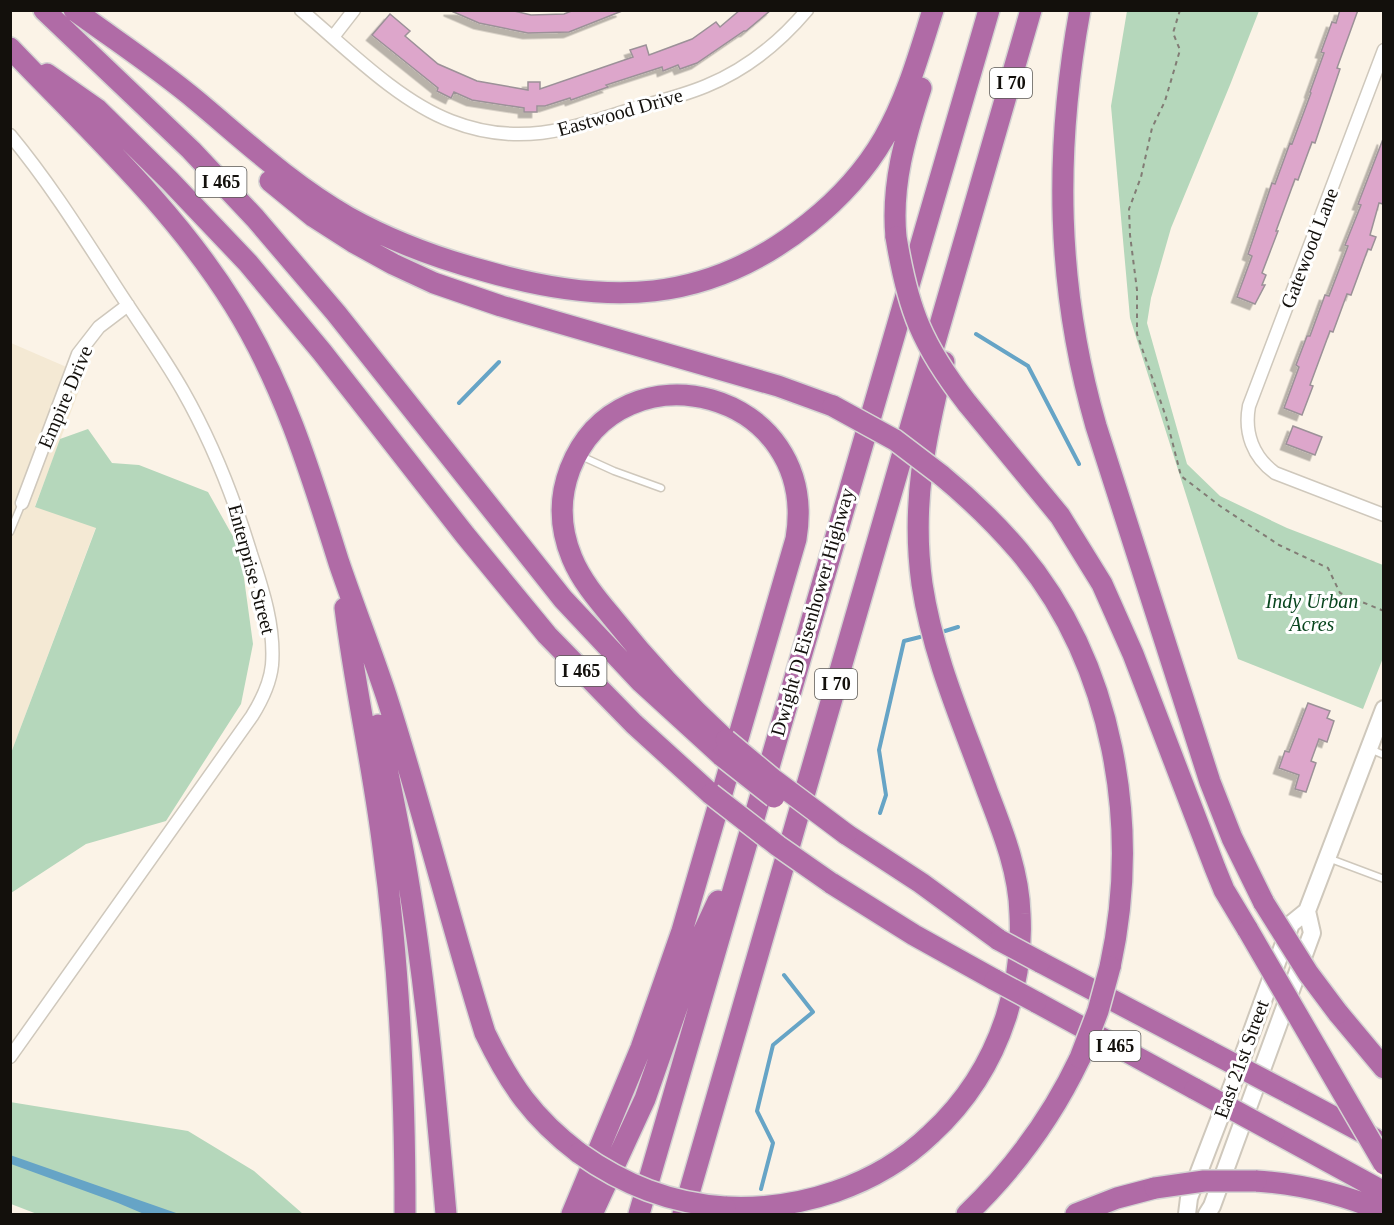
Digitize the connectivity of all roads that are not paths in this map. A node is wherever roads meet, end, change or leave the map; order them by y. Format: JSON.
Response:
{"nodes":[{"id":1,"x":44,"y":10,"type":"edge"},
{"id":2,"x":74,"y":10,"type":"edge"},
{"id":3,"x":301,"y":10,"type":"edge"},
{"id":4,"x":354,"y":10,"type":"edge"},
{"id":5,"x":807,"y":10,"type":"edge"},
{"id":6,"x":933,"y":10,"type":"edge"},
{"id":7,"x":945,"y":10,"type":"edge"},
{"id":8,"x":988,"y":10,"type":"edge"},
{"id":9,"x":1031,"y":10,"type":"edge"},
{"id":10,"x":1080,"y":10,"type":"edge"},
{"id":11,"x":94,"y":25,"type":"junction"},
{"id":12,"x":333,"y":37,"type":"junction"},
{"id":13,"x":10,"y":47,"type":"edge"},
{"id":14,"x":1383,"y":50,"type":"edge"},
{"id":15,"x":10,"y":135,"type":"edge"},
{"id":16,"x":990,"y":155,"type":"junction"},
{"id":17,"x":128,"y":305,"type":"junction"},
{"id":18,"x":578,"y":454,"type":"junction"},
{"id":19,"x":661,"y":488,"type":"dead end"},
{"id":20,"x":22,"y":503,"type":"joint"},
{"id":21,"x":1383,"y":515,"type":"edge"},
{"id":22,"x":10,"y":532,"type":"edge"},
{"id":23,"x":339,"y":563,"type":"junction"},
{"id":24,"x":366,"y":641,"type":"junction"},
{"id":25,"x":1383,"y":709,"type":"edge"},
{"id":26,"x":724,"y":748,"type":"junction"},
{"id":27,"x":1376,"y":752,"type":"edge"},
{"id":28,"x":746,"y":841,"type":"junction"},
{"id":29,"x":1328,"y":857,"type":"junction"},
{"id":30,"x":1383,"y":879,"type":"edge"},
{"id":31,"x":1307,"y":912,"type":"junction"},
{"id":32,"x":10,"y":1057,"type":"edge"},
{"id":33,"x":1383,"y":1068,"type":"edge"},
{"id":34,"x":1383,"y":1143,"type":"edge"},
{"id":35,"x":1383,"y":1164,"type":"edge"},
{"id":36,"x":1383,"y":1192,"type":"edge"},
{"id":37,"x":1383,"y":1212,"type":"edge"},
{"id":38,"x":405,"y":1215,"type":"edge"},
{"id":39,"x":446,"y":1215,"type":"edge"},
{"id":40,"x":572,"y":1215,"type":"edge"},
{"id":41,"x":592,"y":1215,"type":"edge"},
{"id":42,"x":639,"y":1215,"type":"edge"},
{"id":43,"x":683,"y":1215,"type":"edge"},
{"id":44,"x":967,"y":1215,"type":"edge"},
{"id":45,"x":1076,"y":1215,"type":"edge"},
{"id":46,"x":1186,"y":1215,"type":"edge"},
{"id":47,"x":1207,"y":1215,"type":"edge"}],
"edges":[{"from":1,"to":26,"type":"highway","number":"I 465"},
{"from":2,"to":11,"type":"highway"},
{"from":3,"to":12,"type":"street","name":"Eastwood Drive"},
{"from":4,"to":12,"type":"street"},
{"from":5,"to":12,"type":"street","name":"Eastwood Drive"},
{"from":6,"to":11,"type":"highway"},
{"from":7,"to":35,"type":"highway","bridge":true},
{"from":8,"to":28,"type":"highway","name":"Dwight D Eisenhower Highway","number":"I 70"},
{"from":9,"to":16,"type":"highway","number":"I 70"},
{"from":10,"to":33,"type":"highway","bridge":true},
{"from":11,"to":44,"type":"highway","bridge":true},
{"from":13,"to":23,"type":"highway"},
{"from":13,"to":36,"type":"highway","number":"I 465","bridge":true},
{"from":14,"to":21,"type":"street","name":"Gatewood Lane"},
{"from":15,"to":17,"type":"street","name":"Enterprise Street"},
{"from":16,"to":24,"type":"highway","bridge":true},
{"from":16,"to":43,"type":"highway","number":"I 70"},
{"from":17,"to":20,"type":"street","name":"Empire Drive"},
{"from":17,"to":32,"type":"street","name":"Enterprise Street"},
{"from":18,"to":19,"type":"lane"},
{"from":18,"to":26,"type":"highway"},
{"from":18,"to":40,"type":"highway"},
{"from":20,"to":22,"type":"lane"},
{"from":23,"to":24,"type":"highway"},
{"from":23,"to":38,"type":"highway"},
{"from":24,"to":39,"type":"highway"},
{"from":25,"to":27,"type":"main road","name":"East 21st Street"},
{"from":26,"to":34,"type":"highway","number":"I 465","bridge":true},
{"from":27,"to":29,"type":"main road","name":"East 21st Street"},
{"from":28,"to":41,"type":"highway"},
{"from":28,"to":42,"type":"highway","name":"Dwight D Eisenhower Highway","number":"I 70"},
{"from":29,"to":30,"type":"lane"},
{"from":29,"to":31,"type":"main road","name":"East 21st Street"},
{"from":31,"to":46,"type":"main road","name":"East 21st Street"},
{"from":31,"to":47,"type":"main road","name":"East 21st Street"},
{"from":37,"to":45,"type":"highway","bridge":true}]}
